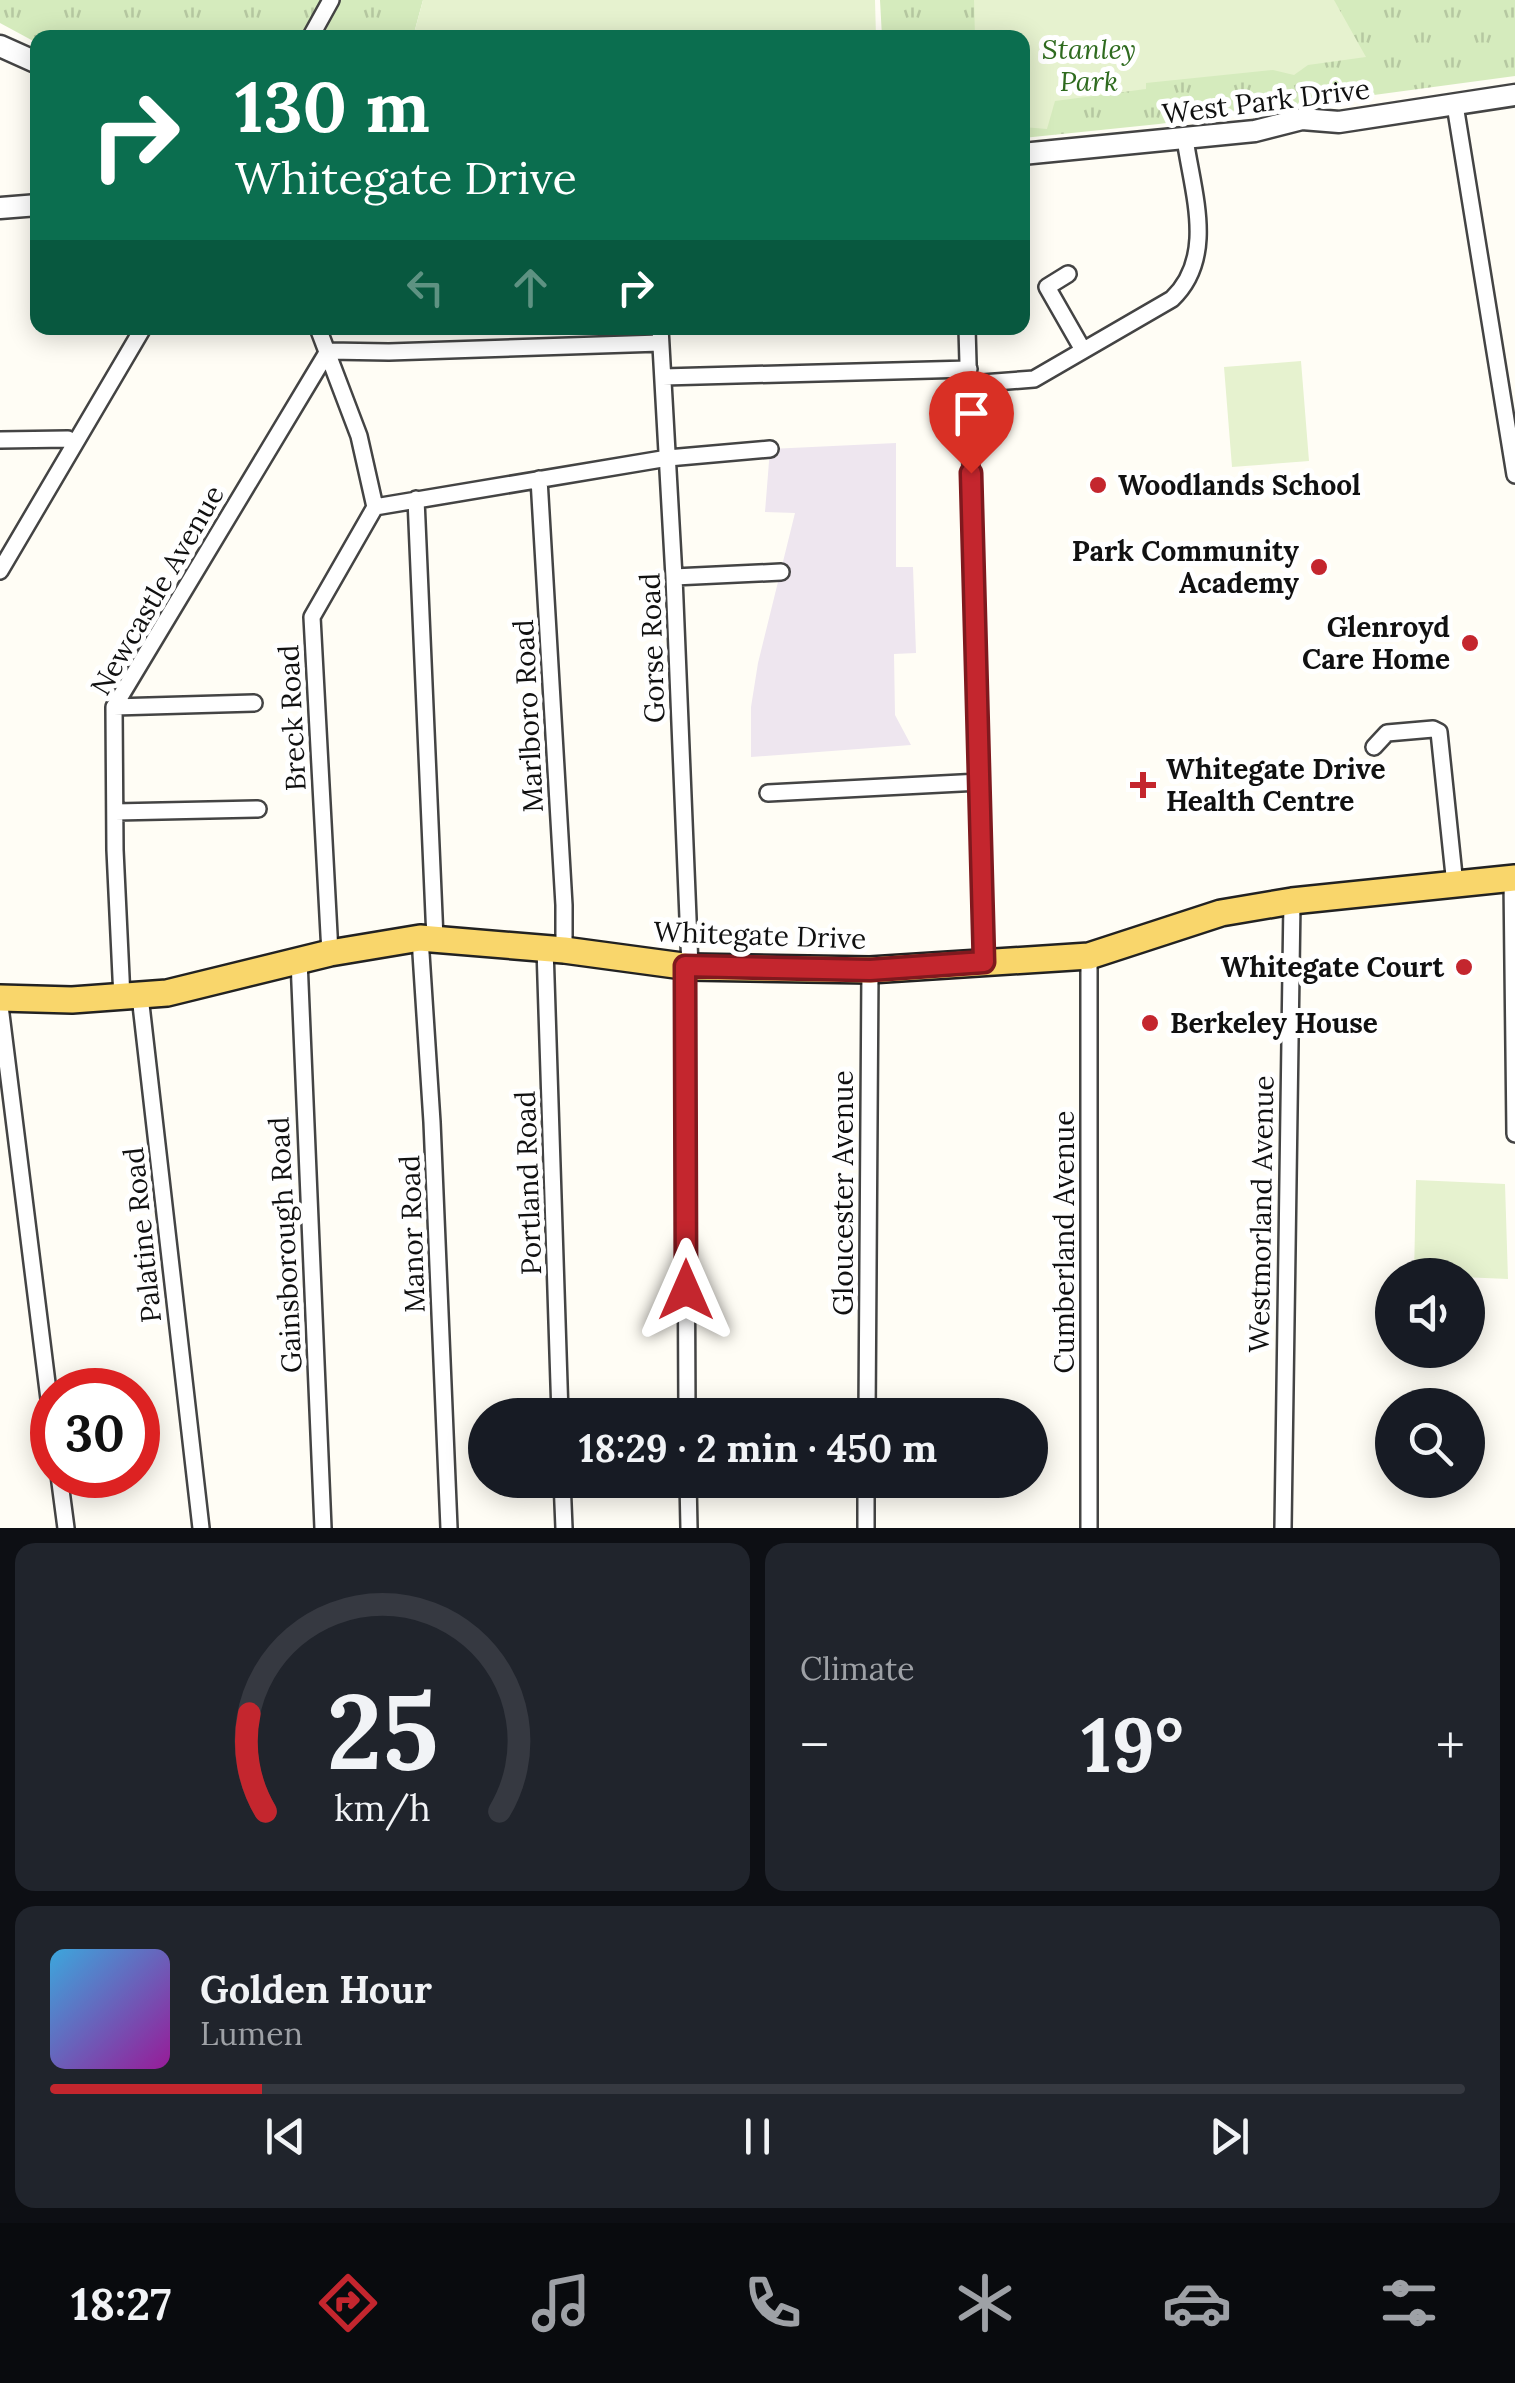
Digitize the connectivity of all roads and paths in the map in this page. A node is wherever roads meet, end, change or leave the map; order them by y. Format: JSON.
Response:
{"nodes":[{"id":1,"x":331,"y":0,"type":"edge"},
{"id":2,"x":314,"y":30,"type":"edge"},
{"id":3,"x":0,"y":46,"type":"edge"},
{"id":4,"x":30,"y":60,"type":"edge"},
{"id":5,"x":1515,"y":95,"type":"edge"},
{"id":6,"x":1455,"y":106,"type":"junction"},
{"id":7,"x":1185,"y":139,"type":"junction"},
{"id":8,"x":1030,"y":153,"type":"edge"},
{"id":9,"x":30,"y":206,"type":"edge"},
{"id":10,"x":0,"y":208,"type":"edge"},
{"id":11,"x":1068,"y":274,"type":"dead end"},
{"id":12,"x":139,"y":335,"type":"edge"},
{"id":13,"x":321,"y":335,"type":"edge"},
{"id":14,"x":660,"y":335,"type":"edge"},
{"id":15,"x":967,"y":335,"type":"edge"},
{"id":16,"x":1083,"y":350,"type":"junction"},
{"id":17,"x":328,"y":351,"type":"junction"},
{"id":18,"x":969,"y":376,"type":"junction"},
{"id":19,"x":662,"y":377,"type":"junction"},
{"id":20,"x":0,"y":440,"type":"edge"},
{"id":21,"x":75,"y":443,"type":"junction"},
{"id":22,"x":770,"y":450,"type":"dead end"},
{"id":23,"x":668,"y":458,"type":"junction"},
{"id":24,"x":1515,"y":475,"type":"edge"},
{"id":25,"x":539,"y":479,"type":"junction"},
{"id":26,"x":416,"y":499,"type":"junction"},
{"id":27,"x":376,"y":506,"type":"junction"},
{"id":28,"x":0,"y":571,"type":"edge"},
{"id":29,"x":781,"y":572,"type":"dead end"},
{"id":30,"x":674,"y":578,"type":"junction"},
{"id":31,"x":254,"y":703,"type":"dead end"},
{"id":32,"x":114,"y":706,"type":"junction"},
{"id":33,"x":1374,"y":747,"type":"dead end"},
{"id":34,"x":980,"y":782,"type":"junction"},
{"id":35,"x":768,"y":793,"type":"dead end"},
{"id":36,"x":258,"y":809,"type":"dead end"},
{"id":37,"x":115,"y":812,"type":"junction"},
{"id":38,"x":1514,"y":879,"type":"edge"},
{"id":39,"x":1455,"y":885,"type":"junction"},
{"id":40,"x":1292,"y":900,"type":"junction"},
{"id":41,"x":427,"y":938,"type":"junction"},
{"id":42,"x":554,"y":949,"type":"junction"},
{"id":43,"x":330,"y":953,"type":"junction"},
{"id":44,"x":1090,"y":956,"type":"junction"},
{"id":45,"x":299,"y":960,"type":"junction"},
{"id":46,"x":984,"y":962,"type":"junction"},
{"id":47,"x":688,"y":966,"type":"junction"},
{"id":48,"x":870,"y":970,"type":"junction"},
{"id":49,"x":131,"y":997,"type":"junction"},
{"id":50,"x":0,"y":998,"type":"edge"},
{"id":51,"x":0,"y":1006,"type":"edge"},
{"id":52,"x":1515,"y":1134,"type":"edge"},
{"id":53,"x":45,"y":1368,"type":"edge"},
{"id":54,"x":560,"y":1398,"type":"edge"},
{"id":55,"x":688,"y":1398,"type":"edge"},
{"id":56,"x":867,"y":1398,"type":"edge"},
{"id":57,"x":62,"y":1498,"type":"edge"},
{"id":58,"x":563,"y":1498,"type":"edge"},
{"id":59,"x":688,"y":1498,"type":"edge"},
{"id":60,"x":866,"y":1498,"type":"edge"},
{"id":61,"x":66,"y":1528,"type":"edge"},
{"id":62,"x":200,"y":1528,"type":"edge"},
{"id":63,"x":323,"y":1528,"type":"edge"},
{"id":64,"x":449,"y":1528,"type":"edge"},
{"id":65,"x":564,"y":1528,"type":"edge"},
{"id":66,"x":688,"y":1528,"type":"edge"},
{"id":67,"x":866,"y":1528,"type":"edge"},
{"id":68,"x":1089,"y":1528,"type":"edge"},
{"id":69,"x":1282,"y":1528,"type":"edge"}],
"edges":[{"from":1,"to":2,"type":"street"},
{"from":3,"to":4,"type":"street"},
{"from":5,"to":6,"type":"street","name":"West Park Drive"},
{"from":6,"to":7,"type":"street","name":"West Park Drive"},
{"from":6,"to":24,"type":"street"},
{"from":7,"to":8,"type":"street","name":"West Park Drive"},
{"from":7,"to":16,"type":"street"},
{"from":9,"to":10,"type":"street"},
{"from":11,"to":16,"type":"street"},
{"from":12,"to":21,"type":"street"},
{"from":13,"to":17,"type":"street"},
{"from":14,"to":17,"type":"street"},
{"from":14,"to":19,"type":"street","name":"Gorse Road"},
{"from":15,"to":18,"type":"street"},
{"from":16,"to":18,"type":"street"},
{"from":17,"to":27,"type":"street"},
{"from":17,"to":32,"type":"street","name":"Newcastle Avenue"},
{"from":18,"to":19,"type":"street"},
{"from":18,"to":34,"type":"street"},
{"from":19,"to":23,"type":"street","name":"Gorse Road"},
{"from":20,"to":21,"type":"street"},
{"from":21,"to":28,"type":"street"},
{"from":22,"to":23,"type":"street"},
{"from":23,"to":25,"type":"street"},
{"from":23,"to":30,"type":"street","name":"Gorse Road"},
{"from":25,"to":26,"type":"street"},
{"from":25,"to":42,"type":"street","name":"Marlboro Road"},
{"from":26,"to":27,"type":"street"},
{"from":26,"to":41,"type":"street","name":"Manor Road"},
{"from":27,"to":43,"type":"street","name":"Breck Road"},
{"from":29,"to":30,"type":"street"},
{"from":30,"to":47,"type":"street","name":"Gorse Road"},
{"from":31,"to":32,"type":"street"},
{"from":32,"to":37,"type":"street","name":"Newcastle Avenue"},
{"from":33,"to":39,"type":"street"},
{"from":34,"to":35,"type":"street"},
{"from":34,"to":46,"type":"street"},
{"from":36,"to":37,"type":"street"},
{"from":37,"to":49,"type":"street","name":"Newcastle Avenue"},
{"from":38,"to":39,"type":"main road","name":"Whitegate Drive"},
{"from":38,"to":52,"type":"street"},
{"from":39,"to":40,"type":"main road","name":"Whitegate Drive"},
{"from":40,"to":44,"type":"main road","name":"Whitegate Drive"},
{"from":40,"to":69,"type":"street","name":"Westmorland Avenue"},
{"from":41,"to":42,"type":"main road","name":"Whitegate Drive"},
{"from":41,"to":43,"type":"main road","name":"Whitegate Drive"},
{"from":41,"to":64,"type":"street","name":"Manor Road"},
{"from":42,"to":47,"type":"main road","name":"Whitegate Drive"},
{"from":42,"to":54,"type":"street","name":"Portland Road"},
{"from":43,"to":45,"type":"main road","name":"Whitegate Drive"},
{"from":44,"to":46,"type":"main road","name":"Whitegate Drive"},
{"from":44,"to":68,"type":"street","name":"Cumberland Avenue"},
{"from":45,"to":49,"type":"main road","name":"Whitegate Drive"},
{"from":45,"to":63,"type":"street","name":"Gainsborough Road"},
{"from":46,"to":48,"type":"main road","name":"Whitegate Drive"},
{"from":47,"to":48,"type":"main road","name":"Whitegate Drive"},
{"from":47,"to":55,"type":"street","name":"Gorse Road"},
{"from":48,"to":56,"type":"street","name":"Gloucester Avenue"},
{"from":49,"to":50,"type":"main road","name":"Whitegate Drive"},
{"from":49,"to":62,"type":"street","name":"Palatine Road"},
{"from":51,"to":53,"type":"street"},
{"from":57,"to":61,"type":"street"},
{"from":58,"to":65,"type":"street"},
{"from":59,"to":66,"type":"street"},
{"from":60,"to":67,"type":"street"}]}
